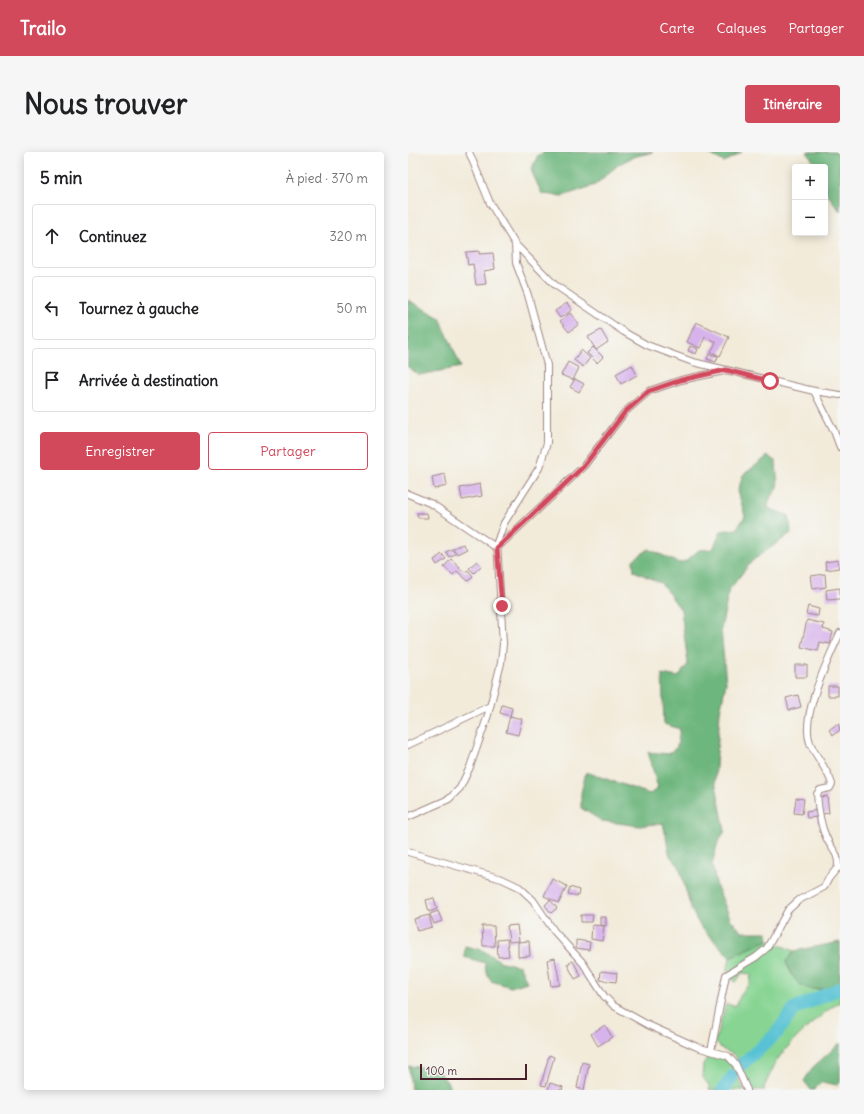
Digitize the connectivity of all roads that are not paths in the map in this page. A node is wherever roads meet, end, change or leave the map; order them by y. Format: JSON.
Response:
{"nodes":[{"id":1,"x":469,"y":152,"type":"edge"},
{"id":2,"x":515,"y":244,"type":"junction"},
{"id":3,"x":726,"y":370,"type":"junction"},
{"id":4,"x":814,"y":391,"type":"junction"},
{"id":5,"x":840,"y":395,"type":"edge"},
{"id":6,"x":840,"y":447,"type":"edge"},
{"id":7,"x":408,"y":494,"type":"edge"},
{"id":8,"x":497,"y":548,"type":"junction"},
{"id":9,"x":840,"y":633,"type":"edge"},
{"id":10,"x":490,"y":706,"type":"junction"},
{"id":11,"x":408,"y":745,"type":"edge"},
{"id":12,"x":408,"y":817,"type":"edge"},
{"id":13,"x":408,"y":852,"type":"edge"},
{"id":14,"x":839,"y":866,"type":"edge"},
{"id":15,"x":711,"y":1051,"type":"junction"},
{"id":16,"x":747,"y":1090,"type":"edge"}],
"edges":[{"from":1,"to":2,"type":"street"},
{"from":2,"to":3,"type":"street"},
{"from":2,"to":8,"type":"street"},
{"from":3,"to":4,"type":"street"},
{"from":3,"to":8,"type":"street"},
{"from":4,"to":5,"type":"street"},
{"from":4,"to":6,"type":"street"},
{"from":7,"to":8,"type":"street"},
{"from":8,"to":10,"type":"street"},
{"from":9,"to":14,"type":"street"},
{"from":10,"to":11,"type":"street"},
{"from":10,"to":12,"type":"street"},
{"from":13,"to":15,"type":"street"},
{"from":14,"to":15,"type":"street"},
{"from":15,"to":16,"type":"street"}]}
